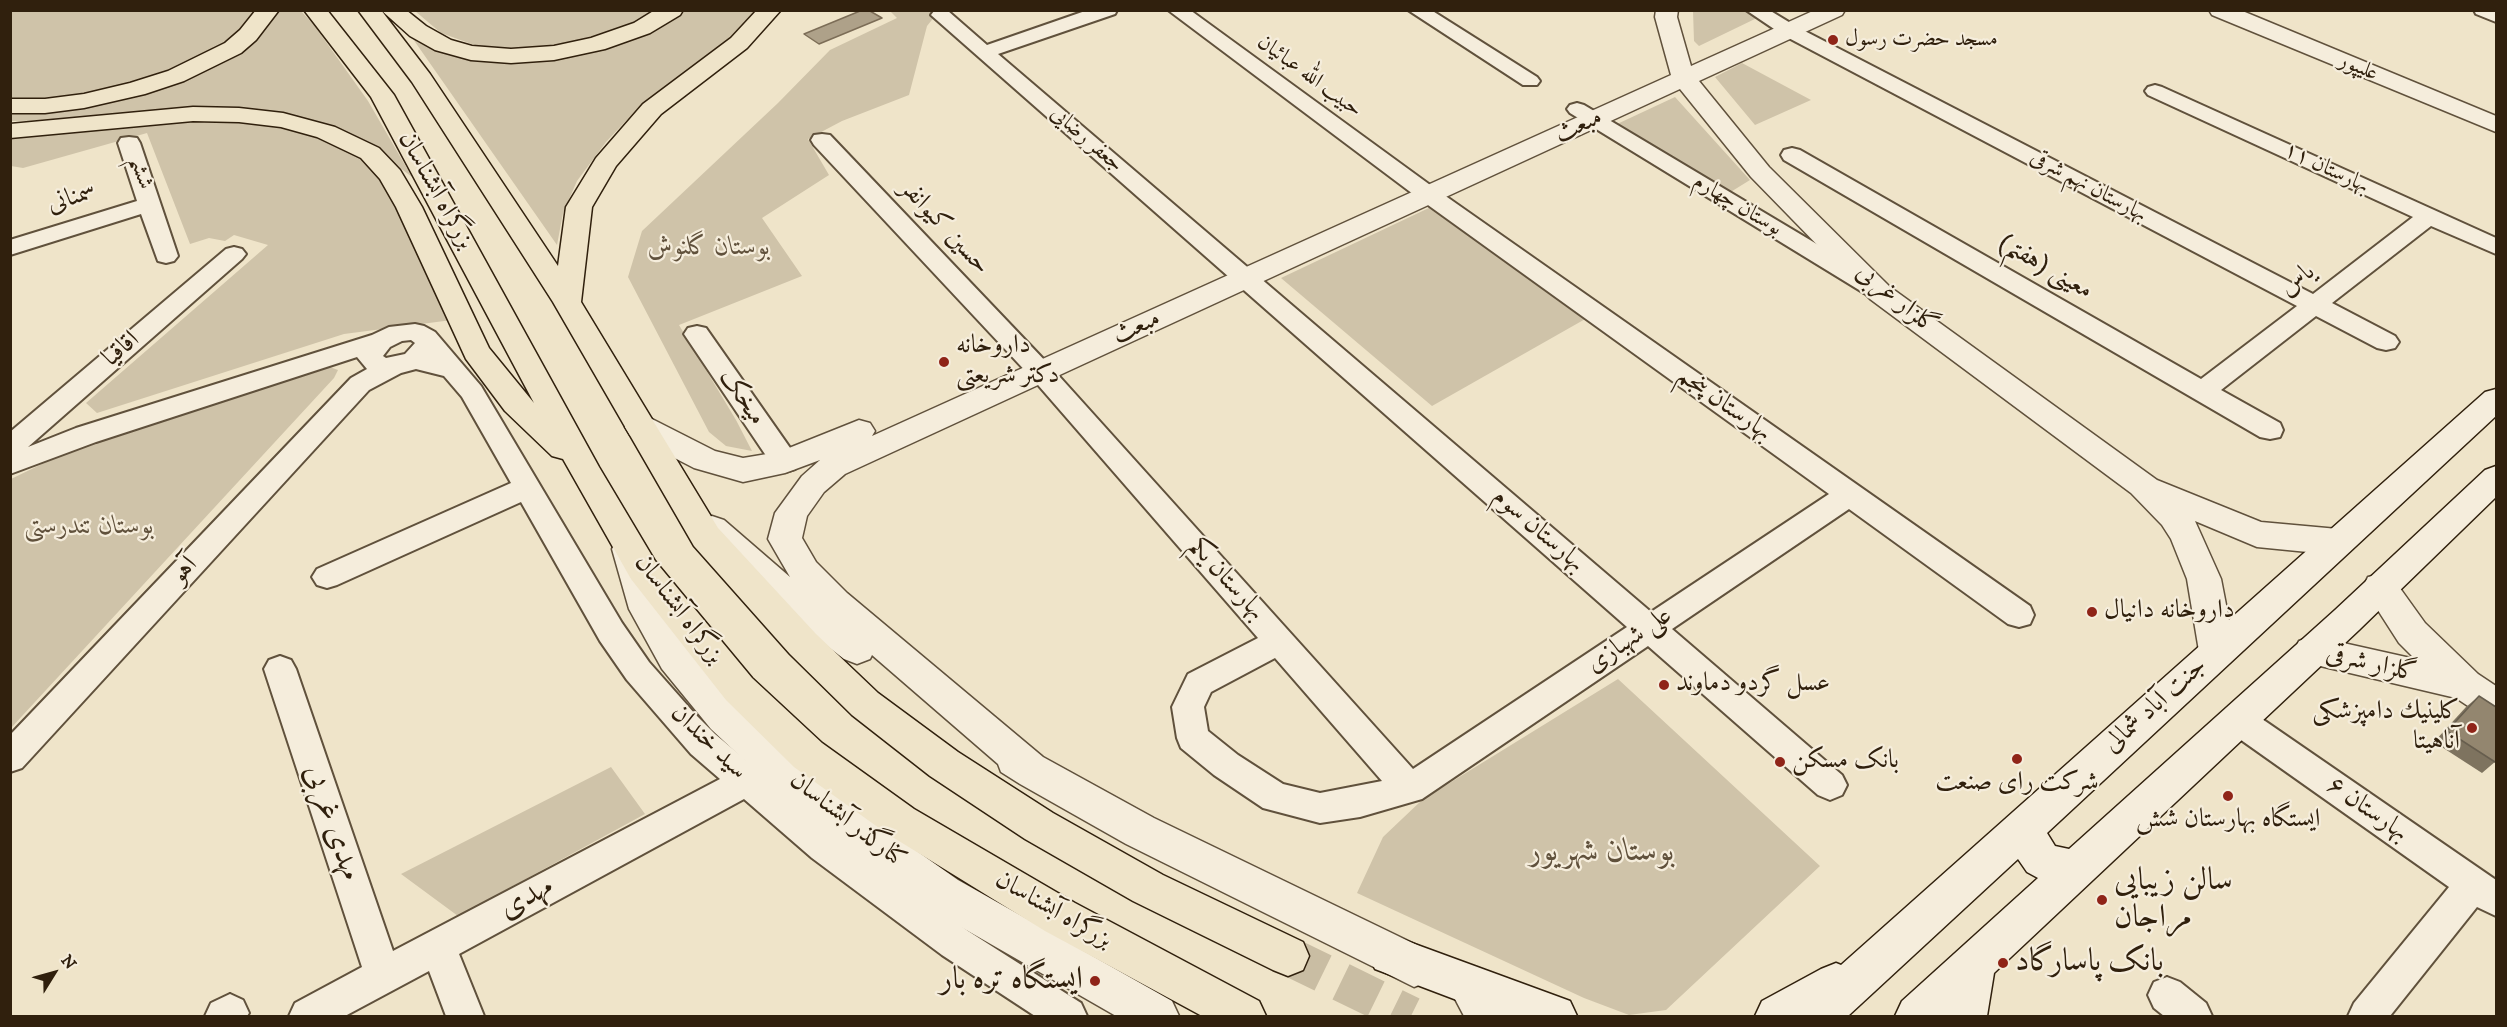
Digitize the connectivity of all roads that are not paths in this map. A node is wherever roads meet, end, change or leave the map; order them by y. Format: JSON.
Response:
{"nodes":[{"id":1,"x":268,"y":10,"type":"edge"},
{"id":2,"x":672,"y":10,"type":"edge"},
{"id":3,"x":770,"y":10,"type":"edge"},
{"id":4,"x":790,"y":10,"type":"edge"},
{"id":5,"x":1108,"y":10,"type":"edge"},
{"id":6,"x":1177,"y":10,"type":"edge"},
{"id":7,"x":1417,"y":10,"type":"edge"},
{"id":8,"x":1667,"y":10,"type":"edge"},
{"id":9,"x":1834,"y":10,"type":"edge"},
{"id":10,"x":2220,"y":10,"type":"edge"},
{"id":11,"x":2246,"y":10,"type":"edge"},
{"id":12,"x":2483,"y":10,"type":"edge"},
{"id":13,"x":316,"y":12,"type":"edge"},
{"id":14,"x":379,"y":14,"type":"edge"},
{"id":15,"x":941,"y":15,"type":"dead end"},
{"id":16,"x":2496,"y":16,"type":"edge"},
{"id":17,"x":1779,"y":18,"type":"edge"},
{"id":18,"x":985,"y":52,"type":"junction"},
{"id":19,"x":1681,"y":70,"type":"junction"},
{"id":20,"x":1530,"y":81,"type":"dead end"},
{"id":21,"x":2155,"y":90,"type":"dead end"},
{"id":22,"x":10,"y":106,"type":"edge"},
{"id":23,"x":2496,"y":113,"type":"edge"},
{"id":24,"x":1585,"y":115,"type":"junction"},
{"id":25,"x":100,"y":121,"type":"junction"},
{"id":26,"x":10,"y":125,"type":"edge"},
{"id":27,"x":2496,"y":126,"type":"edge"},
{"id":28,"x":632,"y":130,"type":"junction"},
{"id":29,"x":10,"y":131,"type":"edge"},
{"id":30,"x":822,"y":140,"type":"dead end"},
{"id":31,"x":129,"y":143,"type":"dead end"},
{"id":32,"x":1792,"y":155,"type":"dead end"},
{"id":33,"x":1421,"y":189,"type":"junction"},
{"id":34,"x":150,"y":204,"type":"junction"},
{"id":35,"x":2428,"y":216,"type":"junction"},
{"id":36,"x":2496,"y":247,"type":"edge"},
{"id":37,"x":10,"y":248,"type":"edge"},
{"id":38,"x":234,"y":254,"type":"dead end"},
{"id":39,"x":166,"y":256,"type":"dead end"},
{"id":40,"x":1239,"y":271,"type":"junction"},
{"id":41,"x":1880,"y":293,"type":"junction"},
{"id":42,"x":567,"y":302,"type":"junction"},
{"id":43,"x":2313,"y":305,"type":"junction"},
{"id":44,"x":697,"y":334,"type":"dead end"},
{"id":45,"x":2386,"y":342,"type":"dead end"},
{"id":46,"x":388,"y":358,"type":"junction"},
{"id":47,"x":1033,"y":363,"type":"junction"},
{"id":48,"x":2202,"y":391,"type":"junction"},
{"id":49,"x":2496,"y":399,"type":"edge"},
{"id":50,"x":641,"y":426,"type":"junction"},
{"id":51,"x":2270,"y":430,"type":"dead end"},
{"id":52,"x":10,"y":447,"type":"edge"},
{"id":53,"x":785,"y":462,"type":"junction"},
{"id":54,"x":10,"y":464,"type":"edge"},
{"id":55,"x":585,"y":470,"type":"junction"},
{"id":56,"x":2496,"y":478,"type":"edge"},
{"id":57,"x":2142,"y":485,"type":"junction"},
{"id":58,"x":526,"y":488,"type":"junction"},
{"id":59,"x":1850,"y":494,"type":"junction"},
{"id":60,"x":689,"y":509,"type":"junction"},
{"id":61,"x":627,"y":541,"type":"junction"},
{"id":62,"x":2338,"y":542,"type":"junction"},
{"id":63,"x":327,"y":577,"type":"dead end"},
{"id":64,"x":2380,"y":587,"type":"junction"},
{"id":65,"x":2019,"y":615,"type":"dead end"},
{"id":66,"x":1650,"y":628,"type":"junction"},
{"id":67,"x":1280,"y":641,"type":"junction"},
{"id":68,"x":2217,"y":651,"type":"junction"},
{"id":69,"x":2312,"y":651,"type":"junction"},
{"id":70,"x":280,"y":669,"type":"dead end"},
{"id":71,"x":2465,"y":685,"type":"junction"},
{"id":72,"x":2496,"y":705,"type":"edge"},
{"id":73,"x":2238,"y":720,"type":"junction"},
{"id":74,"x":10,"y":758,"type":"edge"},
{"id":75,"x":1034,"y":772,"type":"junction"},
{"id":76,"x":747,"y":781,"type":"junction"},
{"id":77,"x":1830,"y":784,"type":"dead end"},
{"id":78,"x":1410,"y":789,"type":"junction"},
{"id":79,"x":2025,"y":826,"type":"junction"},
{"id":80,"x":2077,"y":869,"type":"junction"},
{"id":81,"x":2485,"y":892,"type":"edge"},
{"id":82,"x":438,"y":947,"type":"junction"},
{"id":83,"x":1390,"y":955,"type":"junction"},
{"id":84,"x":1884,"y":955,"type":"junction"},
{"id":85,"x":1288,"y":956,"type":"tunnel mouth"},
{"id":86,"x":1975,"y":962,"type":"junction"},
{"id":87,"x":383,"y":976,"type":"junction"},
{"id":88,"x":1484,"y":1007,"type":"edge"},
{"id":89,"x":308,"y":1017,"type":"edge"},
{"id":90,"x":465,"y":1017,"type":"edge"},
{"id":91,"x":1068,"y":1017,"type":"edge"},
{"id":92,"x":1156,"y":1017,"type":"edge"},
{"id":93,"x":1244,"y":1017,"type":"edge"},
{"id":94,"x":1515,"y":1017,"type":"edge"},
{"id":95,"x":1555,"y":1017,"type":"edge"},
{"id":96,"x":1776,"y":1017,"type":"edge"},
{"id":97,"x":1817,"y":1017,"type":"edge"},
{"id":98,"x":1917,"y":1017,"type":"edge"},
{"id":99,"x":1965,"y":1017,"type":"edge"},
{"id":100,"x":2367,"y":1017,"type":"edge"}],
"edges":[{"from":1,"to":22,"type":"highway"},
{"from":2,"to":14,"type":"highway"},
{"from":3,"to":28,"type":"highway"},
{"from":4,"to":28,"type":"highway"},
{"from":5,"to":18,"type":"street"},
{"from":6,"to":33,"type":"street","name":"حبیب الله عبائیان"},
{"from":7,"to":20,"type":"street"},
{"from":8,"to":19,"type":"street"},
{"from":9,"to":17,"type":"street","name":"مبعث"},
{"from":10,"to":27,"type":"street","name":"علیپور"},
{"from":11,"to":23,"type":"street","name":"علیپور"},
{"from":12,"to":16,"type":"street"},
{"from":13,"to":55,"type":"highway","name":"بزرگراه آبشناسان"},
{"from":14,"to":42,"type":"highway","name":"بزرگراه آبشناسان"},
{"from":15,"to":18,"type":"street","name":"جعفر رضایی"},
{"from":17,"to":19,"type":"street","name":"مبعث"},
{"from":17,"to":43,"type":"street","name":"بهارستان نهم شرقی"},
{"from":18,"to":40,"type":"street","name":"جعفر رضایی"},
{"from":19,"to":24,"type":"street","name":"مبعث"},
{"from":19,"to":41,"type":"street","name":"گلزار غربی"},
{"from":21,"to":35,"type":"street","name":"بهارستان ۱۱"},
{"from":24,"to":33,"type":"street","name":"مبعث"},
{"from":24,"to":41,"type":"street","name":"بوستان چهارم"},
{"from":25,"to":26,"type":"highway"},
{"from":25,"to":29,"type":"highway"},
{"from":25,"to":55,"type":"highway"},
{"from":28,"to":42,"type":"highway"},
{"from":30,"to":47,"type":"street","name":"حسین کیوانفر"},
{"from":31,"to":34,"type":"street","name":"ششم"},
{"from":32,"to":48,"type":"street","name":"معینی (هفتم)"},
{"from":33,"to":40,"type":"street","name":"مبعث"},
{"from":33,"to":59,"type":"street","name":"بهارستان پنجم"},
{"from":34,"to":37,"type":"street","name":"سمنانی"},
{"from":34,"to":39,"type":"street","name":"ششم"},
{"from":35,"to":36,"type":"street","name":"بهارستان ۱۱"},
{"from":35,"to":43,"type":"street","name":"یاس"},
{"from":38,"to":52,"type":"street","name":"اقاقیا"},
{"from":40,"to":47,"type":"street","name":"مبعث"},
{"from":40,"to":66,"type":"street","name":"بهارستان سوم"},
{"from":41,"to":57,"type":"street","name":"گلزار غربی"},
{"from":42,"to":50,"type":"highway","name":"بزرگراه آبشناسان"},
{"from":43,"to":45,"type":"street","name":"بهارستان نهم شرقی"},
{"from":43,"to":48,"type":"street","name":"یاس"},
{"from":44,"to":53,"type":"street","name":"میخک"},
{"from":46,"to":54,"type":"street"},
{"from":46,"to":58,"type":"street","name":"سید خندان"},
{"from":46,"to":74,"type":"street","name":"آهو"},
{"from":47,"to":53,"type":"street","name":"مبعث"},
{"from":47,"to":67,"type":"street","name":"بهارستان یکم"},
{"from":47,"to":75,"type":"street","name":"مبعث"},
{"from":48,"to":51,"type":"street","name":"معینی (هفتم)"},
{"from":49,"to":62,"type":"street","name":"جنت آباد شمالی"},
{"from":50,"to":53,"type":"street","name":"مبعث"},
{"from":50,"to":60,"type":"highway","name":"بزرگراه آبشناسان"},
{"from":55,"to":61,"type":"highway","name":"بزرگراه آبشناسان"},
{"from":56,"to":64,"type":"street"},
{"from":57,"to":62,"type":"street","name":"گلزار غربی"},
{"from":57,"to":68,"type":"street","name":"گلزار غربی"},
{"from":58,"to":63,"type":"street"},
{"from":58,"to":76,"type":"street","name":"سید خندان"},
{"from":59,"to":65,"type":"street","name":"بهارستان پنجم"},
{"from":59,"to":66,"type":"street","name":"علی شهبازی"},
{"from":60,"to":75,"type":"street"},
{"from":60,"to":85,"type":"highway","name":"بزرگراه آبشناسان"},
{"from":61,"to":92,"type":"street","name":"کنارگذر آبشناسان"},
{"from":61,"to":93,"type":"highway","name":"بزرگراه آبشناسان"},
{"from":62,"to":68,"type":"street","name":"جنت آباد شمالی"},
{"from":64,"to":69,"type":"street"},
{"from":64,"to":71,"type":"street","name":"گلزار شرقی"},
{"from":66,"to":77,"type":"street","name":"بهارستان سوم"},
{"from":66,"to":78,"type":"street","name":"علی شهبازی"},
{"from":67,"to":78,"type":"street","name":"بهارستان یکم"},
{"from":67,"to":78,"type":"street","name":"علی شهبازی"},
{"from":68,"to":79,"type":"street","name":"جنت آباد شمالی"},
{"from":69,"to":71,"type":"street","name":"گلزار شرقی"},
{"from":69,"to":73,"type":"street"},
{"from":70,"to":87,"type":"street","name":"مهدی غربی"},
{"from":71,"to":72,"type":"street","name":"گلزار شرقی"},
{"from":73,"to":80,"type":"street"},
{"from":73,"to":81,"type":"street","name":"بهارستان ۶"},
{"from":75,"to":83,"type":"street"},
{"from":76,"to":82,"type":"street","name":"مهدی"},
{"from":76,"to":91,"type":"street","name":"سید خندان"},
{"from":79,"to":80,"type":"street"},
{"from":79,"to":84,"type":"street","name":"جنت آباد شمالی"},
{"from":80,"to":86,"type":"street"},
{"from":81,"to":100,"type":"street"},
{"from":82,"to":87,"type":"street","name":"مهدی"},
{"from":82,"to":90,"type":"street"},
{"from":83,"to":88,"type":"street"},
{"from":83,"to":95,"type":"street"},
{"from":84,"to":96,"type":"street"},
{"from":84,"to":97,"type":"street","name":"جنت آباد شمالی"},
{"from":86,"to":98,"type":"street"},
{"from":86,"to":99,"type":"street"},
{"from":87,"to":89,"type":"street","name":"مهدی"},
{"from":88,"to":94,"type":"street"}]}
